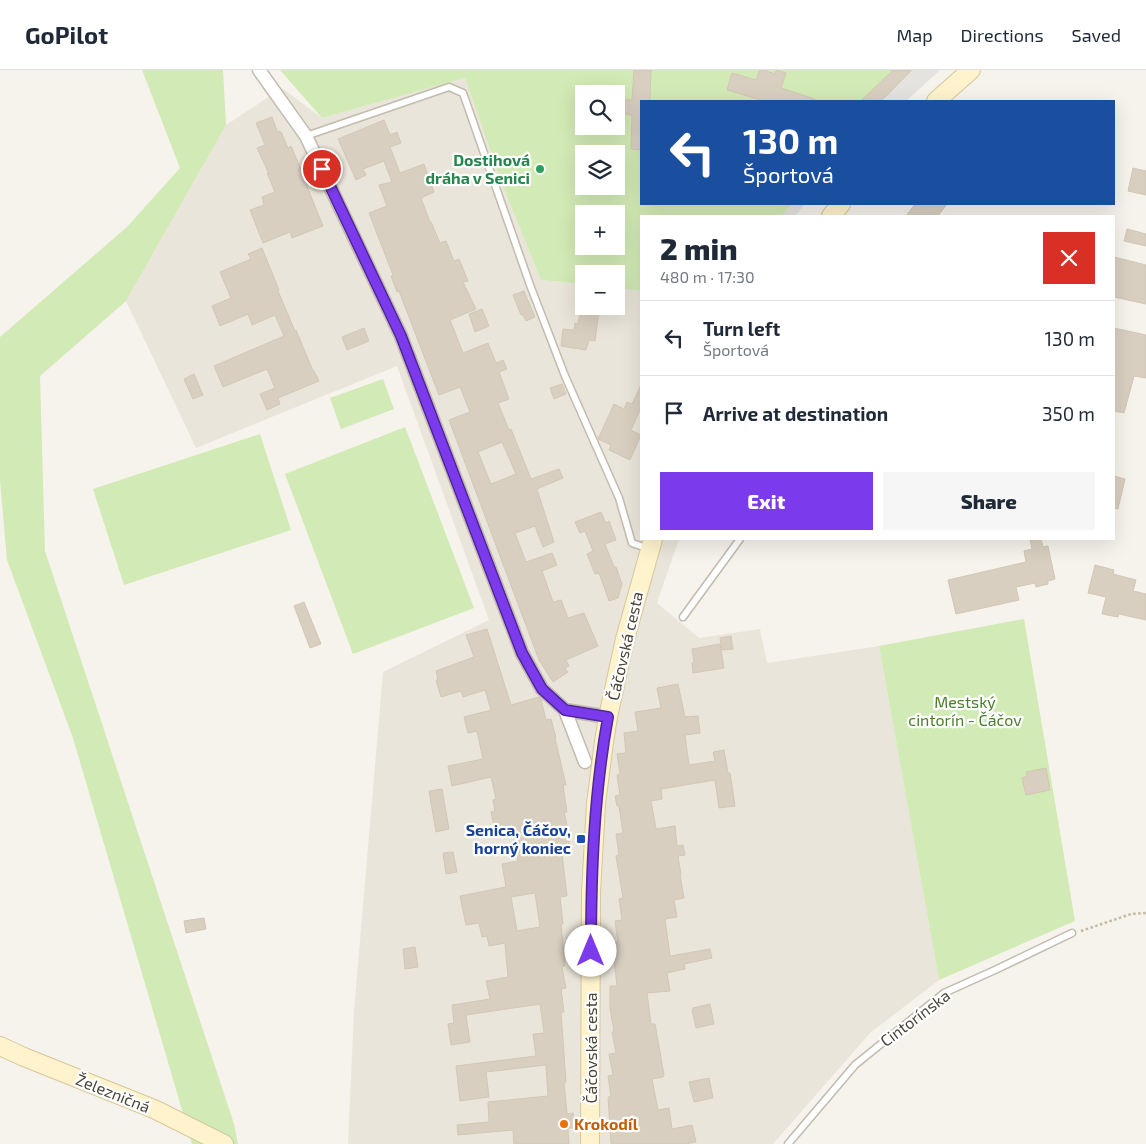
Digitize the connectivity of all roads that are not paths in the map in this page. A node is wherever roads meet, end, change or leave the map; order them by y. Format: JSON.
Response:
{"nodes":[{"id":1,"x":259,"y":70,"type":"edge"},
{"id":2,"x":971,"y":70,"type":"edge"},
{"id":3,"x":937,"y":100,"type":"edge"},
{"id":4,"x":306,"y":136,"type":"junction"},
{"id":5,"x":840,"y":205,"type":"edge"},
{"id":6,"x":832,"y":215,"type":"edge"},
{"id":7,"x":739,"y":540,"type":"edge"},
{"id":8,"x":651,"y":544,"type":"edge"},
{"id":9,"x":683,"y":617,"type":"dead end"},
{"id":10,"x":565,"y":710,"type":"junction"},
{"id":11,"x":608,"y":717,"type":"junction"},
{"id":12,"x":585,"y":762,"type":"dead end"},
{"id":13,"x":1072,"y":933,"type":"road end"},
{"id":14,"x":0,"y":1046,"type":"edge"},
{"id":15,"x":224,"y":1144,"type":"edge"},
{"id":16,"x":590,"y":1144,"type":"edge"},
{"id":17,"x":788,"y":1144,"type":"edge"}],
"edges":[{"from":1,"to":4,"type":"street"},
{"from":2,"to":3,"type":"main road"},
{"from":4,"to":8,"type":"lane"},
{"from":4,"to":10,"type":"street"},
{"from":5,"to":6,"type":"main road"},
{"from":7,"to":9,"type":"lane"},
{"from":8,"to":11,"type":"main road","name":"Čáčovská cesta"},
{"from":10,"to":11,"type":"street"},
{"from":10,"to":12,"type":"street"},
{"from":11,"to":16,"type":"main road","name":"Čáčovská cesta"},
{"from":13,"to":17,"type":"lane","name":"Cintorínska"},
{"from":14,"to":15,"type":"main road","name":"Železničná"}]}
